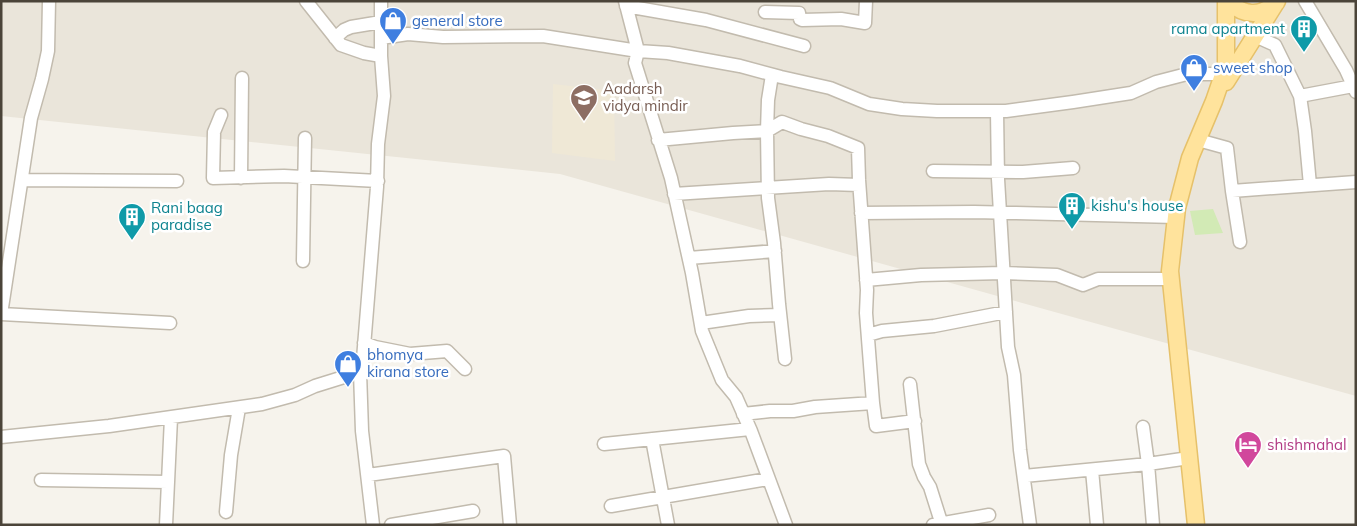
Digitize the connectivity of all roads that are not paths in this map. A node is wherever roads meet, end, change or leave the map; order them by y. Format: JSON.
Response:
{"nodes":[{"id":1,"x":49,"y":1,"type":"edge"},
{"id":2,"x":306,"y":1,"type":"edge"},
{"id":3,"x":381,"y":1,"type":"edge"},
{"id":4,"x":866,"y":1,"type":"edge"},
{"id":5,"x":1226,"y":1,"type":"edge"},
{"id":6,"x":1277,"y":1,"type":"edge"},
{"id":7,"x":1305,"y":1,"type":"edge"},
{"id":8,"x":626,"y":4,"type":"edge"},
{"id":9,"x":765,"y":12,"type":"dead end"},
{"id":10,"x":381,"y":22,"type":"junction"},
{"id":11,"x":1255,"y":36,"type":"junction"},
{"id":12,"x":335,"y":38,"type":"junction"},
{"id":13,"x":382,"y":38,"type":"junction"},
{"id":14,"x":804,"y":46,"type":"dead end"},
{"id":15,"x":638,"y":51,"type":"junction"},
{"id":16,"x":380,"y":56,"type":"junction"},
{"id":17,"x":1223,"y":74,"type":"junction"},
{"id":18,"x":772,"y":75,"type":"junction"},
{"id":19,"x":242,"y":78,"type":"dead end"},
{"id":20,"x":1354,"y":89,"type":"edge"},
{"id":21,"x":1300,"y":96,"type":"junction"},
{"id":22,"x":1214,"y":101,"type":"junction"},
{"id":23,"x":997,"y":111,"type":"junction"},
{"id":24,"x":221,"y":115,"type":"dead end"},
{"id":25,"x":767,"y":131,"type":"junction"},
{"id":26,"x":305,"y":138,"type":"dead end"},
{"id":27,"x":658,"y":140,"type":"junction"},
{"id":28,"x":1198,"y":140,"type":"junction"},
{"id":29,"x":1073,"y":168,"type":"dead end"},
{"id":30,"x":933,"y":171,"type":"dead end"},
{"id":31,"x":998,"y":171,"type":"junction"},
{"id":32,"x":304,"y":177,"type":"junction"},
{"id":33,"x":241,"y":178,"type":"junction"},
{"id":34,"x":22,"y":180,"type":"junction"},
{"id":35,"x":176,"y":181,"type":"dead end"},
{"id":36,"x":378,"y":181,"type":"junction"},
{"id":37,"x":1356,"y":182,"type":"edge"},
{"id":38,"x":859,"y":185,"type":"junction"},
{"id":39,"x":1310,"y":185,"type":"junction"},
{"id":40,"x":768,"y":188,"type":"junction"},
{"id":41,"x":1232,"y":191,"type":"junction"},
{"id":42,"x":674,"y":194,"type":"junction"},
{"id":43,"x":1000,"y":212,"type":"junction"},
{"id":44,"x":861,"y":213,"type":"junction"},
{"id":45,"x":1176,"y":217,"type":"junction"},
{"id":46,"x":1240,"y":242,"type":"dead end"},
{"id":47,"x":775,"y":251,"type":"junction"},
{"id":48,"x":688,"y":258,"type":"junction"},
{"id":49,"x":303,"y":261,"type":"dead end"},
{"id":50,"x":1003,"y":273,"type":"junction"},
{"id":51,"x":1171,"y":279,"type":"junction"},
{"id":52,"x":866,"y":280,"type":"junction"},
{"id":53,"x":1006,"y":312,"type":"junction"},
{"id":54,"x":780,"y":315,"type":"junction"},
{"id":55,"x":170,"y":323,"type":"dead end"},
{"id":56,"x":700,"y":323,"type":"junction"},
{"id":57,"x":868,"y":334,"type":"junction"},
{"id":58,"x":364,"y":343,"type":"junction"},
{"id":59,"x":785,"y":359,"type":"dead end"},
{"id":60,"x":465,"y":369,"type":"dead end"},
{"id":61,"x":360,"y":372,"type":"junction"},
{"id":62,"x":910,"y":384,"type":"dead end"},
{"id":63,"x":873,"y":403,"type":"junction"},
{"id":64,"x":239,"y":408,"type":"junction"},
{"id":65,"x":743,"y":414,"type":"junction"},
{"id":66,"x":171,"y":418,"type":"junction"},
{"id":67,"x":914,"y":421,"type":"junction"},
{"id":68,"x":1143,"y":427,"type":"dead end"},
{"id":69,"x":750,"y":429,"type":"junction"},
{"id":70,"x":1,"y":437,"type":"edge"},
{"id":71,"x":652,"y":439,"type":"junction"},
{"id":72,"x":604,"y":444,"type":"dead end"},
{"id":73,"x":1190,"y":458,"type":"junction"},
{"id":74,"x":1148,"y":464,"type":"junction"},
{"id":75,"x":1092,"y":470,"type":"junction"},
{"id":76,"x":368,"y":475,"type":"junction"},
{"id":77,"x":1024,"y":476,"type":"junction"},
{"id":78,"x":768,"y":479,"type":"junction"},
{"id":79,"x":41,"y":480,"type":"dead end"},
{"id":80,"x":168,"y":482,"type":"junction"},
{"id":81,"x":663,"y":496,"type":"junction"},
{"id":82,"x":611,"y":506,"type":"dead end"},
{"id":83,"x":473,"y":511,"type":"dead end"},
{"id":84,"x":226,"y":512,"type":"dead end"},
{"id":85,"x":988,"y":515,"type":"dead end"},
{"id":86,"x":939,"y":524,"type":"edge"},
{"id":87,"x":166,"y":525,"type":"edge"},
{"id":88,"x":372,"y":525,"type":"edge"},
{"id":89,"x":391,"y":525,"type":"edge"},
{"id":90,"x":510,"y":525,"type":"edge"},
{"id":91,"x":668,"y":525,"type":"edge"},
{"id":92,"x":786,"y":525,"type":"edge"},
{"id":93,"x":1030,"y":525,"type":"edge"},
{"id":94,"x":1098,"y":525,"type":"edge"},
{"id":95,"x":1153,"y":525,"type":"edge"},
{"id":96,"x":1196,"y":525,"type":"edge"}],
"edges":[{"from":1,"to":34,"type":"street"},
{"from":2,"to":12,"type":"street"},
{"from":3,"to":10,"type":"street"},
{"from":4,"to":9,"type":"street"},
{"from":5,"to":6,"type":"main road"},
{"from":5,"to":17,"type":"main road"},
{"from":6,"to":11,"type":"main road"},
{"from":7,"to":20,"type":"street"},
{"from":8,"to":14,"type":"street"},
{"from":8,"to":15,"type":"street"},
{"from":10,"to":12,"type":"street"},
{"from":10,"to":13,"type":"street"},
{"from":11,"to":21,"type":"street"},
{"from":11,"to":22,"type":"main road"},
{"from":12,"to":16,"type":"street"},
{"from":13,"to":15,"type":"street"},
{"from":13,"to":16,"type":"street"},
{"from":15,"to":18,"type":"street"},
{"from":15,"to":27,"type":"street"},
{"from":16,"to":36,"type":"street"},
{"from":17,"to":22,"type":"main road"},
{"from":17,"to":23,"type":"street"},
{"from":18,"to":23,"type":"street"},
{"from":18,"to":25,"type":"street"},
{"from":19,"to":33,"type":"street"},
{"from":20,"to":21,"type":"street"},
{"from":21,"to":39,"type":"street"},
{"from":22,"to":28,"type":"main road"},
{"from":23,"to":31,"type":"street"},
{"from":24,"to":33,"type":"street"},
{"from":25,"to":27,"type":"street"},
{"from":25,"to":38,"type":"street"},
{"from":25,"to":40,"type":"street"},
{"from":26,"to":32,"type":"street"},
{"from":27,"to":42,"type":"street"},
{"from":28,"to":41,"type":"street"},
{"from":28,"to":45,"type":"main road"},
{"from":29,"to":31,"type":"street"},
{"from":30,"to":31,"type":"street"},
{"from":31,"to":43,"type":"street"},
{"from":32,"to":33,"type":"street"},
{"from":32,"to":36,"type":"street"},
{"from":32,"to":49,"type":"street"},
{"from":34,"to":35,"type":"street"},
{"from":34,"to":55,"type":"street"},
{"from":36,"to":58,"type":"street"},
{"from":37,"to":39,"type":"street"},
{"from":38,"to":40,"type":"street"},
{"from":38,"to":44,"type":"street"},
{"from":39,"to":41,"type":"street"},
{"from":40,"to":42,"type":"street"},
{"from":40,"to":47,"type":"street"},
{"from":41,"to":46,"type":"street"},
{"from":42,"to":48,"type":"street"},
{"from":43,"to":44,"type":"street"},
{"from":43,"to":45,"type":"street"},
{"from":43,"to":50,"type":"street"},
{"from":44,"to":52,"type":"street"},
{"from":45,"to":51,"type":"main road"},
{"from":47,"to":48,"type":"street"},
{"from":47,"to":54,"type":"street"},
{"from":48,"to":56,"type":"street"},
{"from":50,"to":51,"type":"street"},
{"from":50,"to":52,"type":"street"},
{"from":50,"to":53,"type":"street"},
{"from":51,"to":73,"type":"main road"},
{"from":52,"to":57,"type":"street"},
{"from":53,"to":57,"type":"street"},
{"from":53,"to":77,"type":"street"},
{"from":54,"to":56,"type":"street"},
{"from":54,"to":59,"type":"street"},
{"from":56,"to":65,"type":"street"},
{"from":57,"to":63,"type":"street"},
{"from":58,"to":60,"type":"street"},
{"from":58,"to":61,"type":"street"},
{"from":61,"to":64,"type":"street"},
{"from":61,"to":76,"type":"street"},
{"from":62,"to":67,"type":"street"},
{"from":63,"to":65,"type":"street"},
{"from":63,"to":67,"type":"street"},
{"from":64,"to":66,"type":"street"},
{"from":64,"to":84,"type":"street"},
{"from":65,"to":69,"type":"street"},
{"from":66,"to":70,"type":"street"},
{"from":66,"to":80,"type":"street"},
{"from":67,"to":86,"type":"street"},
{"from":68,"to":74,"type":"street"},
{"from":69,"to":71,"type":"street"},
{"from":69,"to":78,"type":"street"},
{"from":71,"to":72,"type":"street"},
{"from":71,"to":81,"type":"street"},
{"from":73,"to":74,"type":"street"},
{"from":73,"to":96,"type":"main road"},
{"from":74,"to":75,"type":"street"},
{"from":74,"to":95,"type":"street"},
{"from":75,"to":77,"type":"street"},
{"from":75,"to":94,"type":"street"},
{"from":76,"to":88,"type":"street"},
{"from":76,"to":90,"type":"street"},
{"from":77,"to":93,"type":"street"},
{"from":78,"to":81,"type":"street"},
{"from":78,"to":92,"type":"street"},
{"from":79,"to":80,"type":"street"},
{"from":80,"to":87,"type":"street"},
{"from":81,"to":82,"type":"street"},
{"from":81,"to":91,"type":"street"},
{"from":83,"to":89,"type":"street"},
{"from":85,"to":86,"type":"street"}]}
